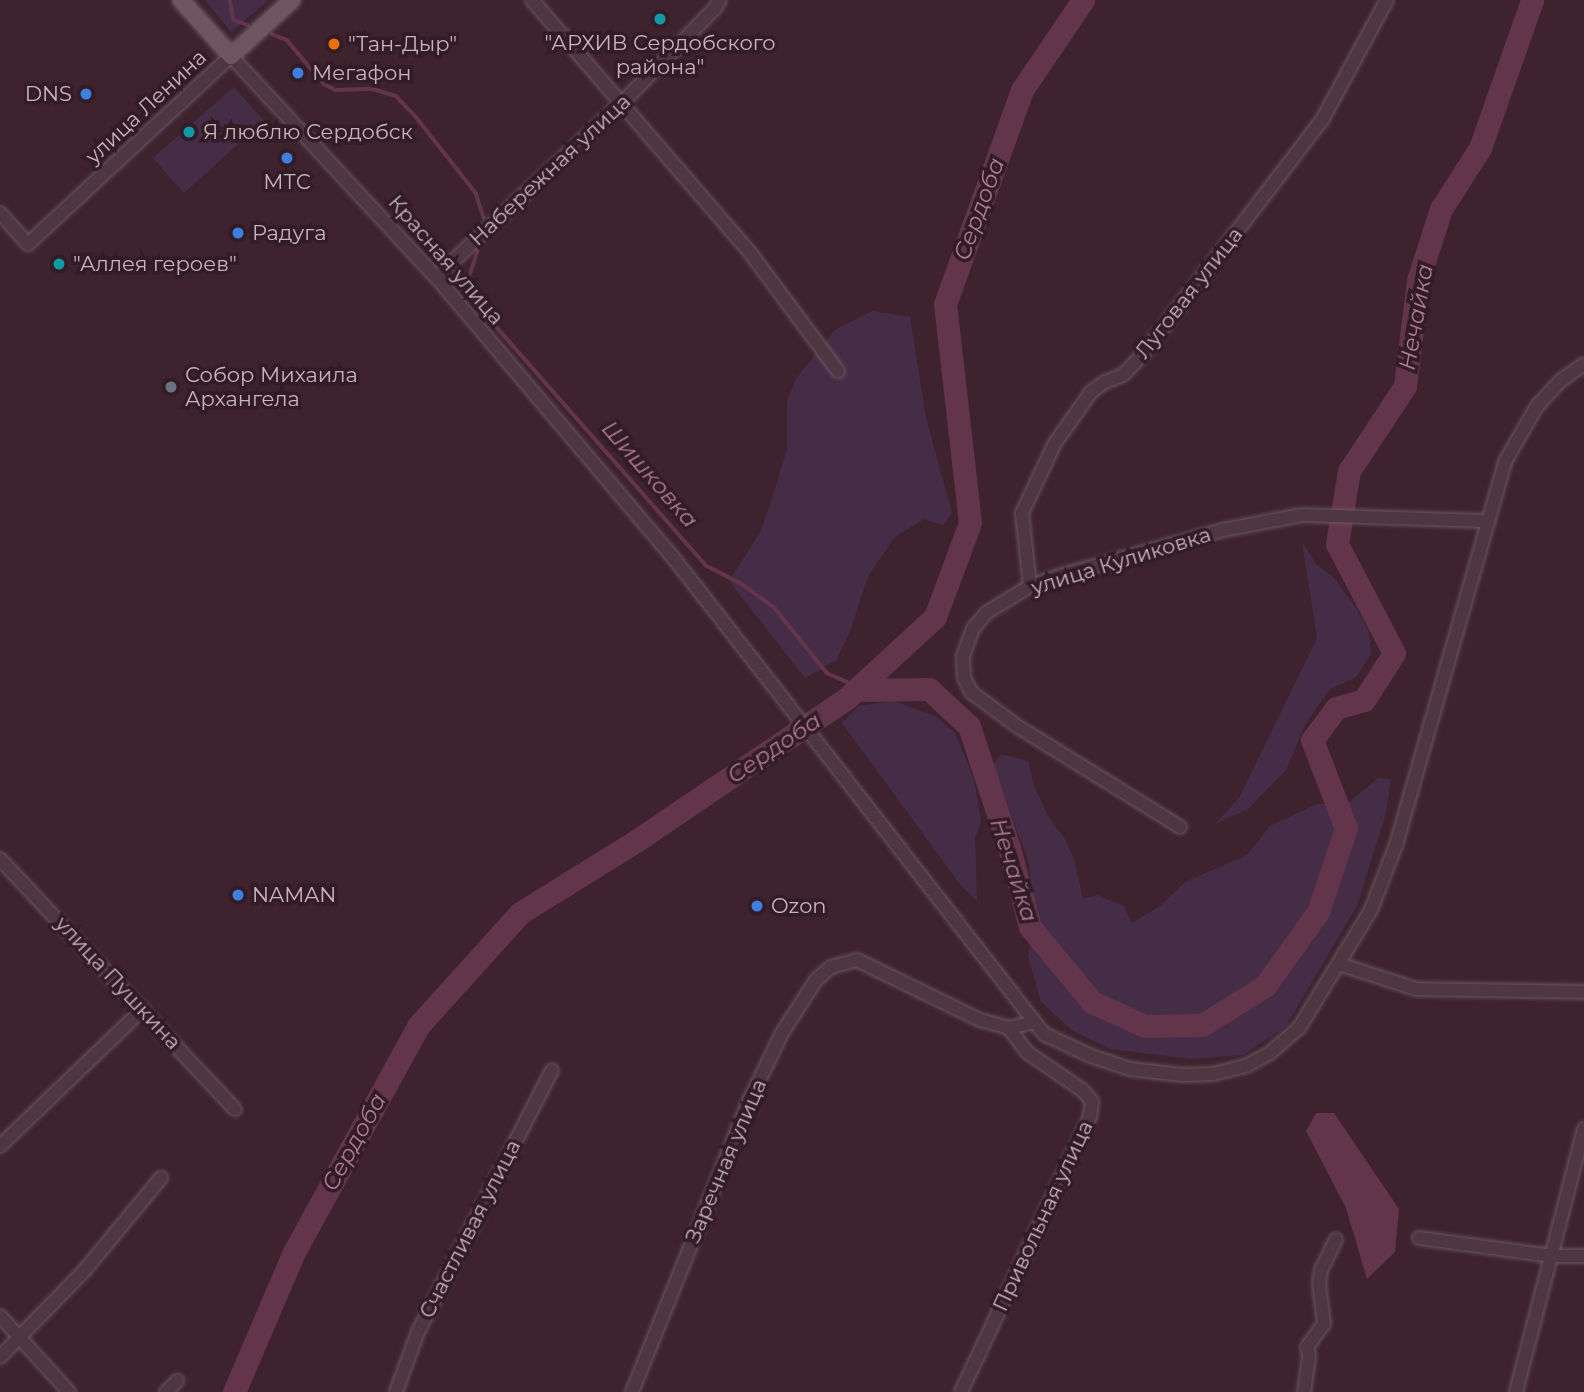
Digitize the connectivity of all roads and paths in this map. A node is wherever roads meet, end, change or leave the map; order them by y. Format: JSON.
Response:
{"nodes":[{"id":1,"x":181,"y":0,"type":"edge"},
{"id":2,"x":292,"y":0,"type":"edge"},
{"id":3,"x":532,"y":0,"type":"edge"},
{"id":4,"x":720,"y":0,"type":"edge"},
{"id":5,"x":1387,"y":0,"type":"edge"},
{"id":6,"x":231,"y":55,"type":"junction"},
{"id":7,"x":620,"y":105,"type":"junction"},
{"id":8,"x":0,"y":214,"type":"edge"},
{"id":9,"x":436,"y":277,"type":"junction"},
{"id":10,"x":1584,"y":364,"type":"edge"},
{"id":11,"x":838,"y":371,"type":"dead end"},
{"id":12,"x":1486,"y":521,"type":"junction"},
{"id":13,"x":1030,"y":586,"type":"junction"},
{"id":14,"x":1180,"y":827,"type":"dead end"},
{"id":15,"x":0,"y":859,"type":"edge"},
{"id":16,"x":1339,"y":964,"type":"junction"},
{"id":17,"x":1584,"y":992,"type":"edge"},
{"id":18,"x":143,"y":1009,"type":"junction"},
{"id":19,"x":1033,"y":1022,"type":"junction"},
{"id":20,"x":1009,"y":1028,"type":"junction"},
{"id":21,"x":552,"y":1070,"type":"dead end"},
{"id":22,"x":235,"y":1109,"type":"dead end"},
{"id":23,"x":1584,"y":1129,"type":"edge"},
{"id":24,"x":0,"y":1146,"type":"edge"},
{"id":25,"x":161,"y":1178,"type":"dead end"},
{"id":26,"x":1419,"y":1238,"type":"dead end"},
{"id":27,"x":1336,"y":1239,"type":"dead end"},
{"id":28,"x":1552,"y":1256,"type":"junction"},
{"id":29,"x":1584,"y":1256,"type":"edge"},
{"id":30,"x":0,"y":1316,"type":"edge"},
{"id":31,"x":21,"y":1338,"type":"junction"},
{"id":32,"x":0,"y":1357,"type":"edge"},
{"id":33,"x":177,"y":1381,"type":"dead end"},
{"id":34,"x":69,"y":1392,"type":"edge"},
{"id":35,"x":166,"y":1392,"type":"edge"},
{"id":36,"x":396,"y":1392,"type":"edge"},
{"id":37,"x":632,"y":1392,"type":"edge"},
{"id":38,"x":961,"y":1392,"type":"edge"},
{"id":39,"x":1304,"y":1392,"type":"edge"},
{"id":40,"x":1516,"y":1392,"type":"edge"}],
"edges":[{"from":1,"to":6,"type":"main road","name":"Красная улица"},
{"from":2,"to":6,"type":"main road","name":"улица Ленина"},
{"from":3,"to":7,"type":"street"},
{"from":4,"to":7,"type":"street","name":"Набережная улица"},
{"from":5,"to":13,"type":"street","name":"Луговая улица"},
{"from":6,"to":8,"type":"street","name":"улица Ленина"},
{"from":6,"to":9,"type":"street","name":"Красная улица"},
{"from":7,"to":9,"type":"street","name":"Набережная улица"},
{"from":7,"to":11,"type":"street"},
{"from":9,"to":19,"type":"street","name":"Красная улица"},
{"from":10,"to":12,"type":"street","name":"Красная улица"},
{"from":12,"to":13,"type":"street","name":"улица Куликовка"},
{"from":12,"to":16,"type":"street","name":"Красная улица"},
{"from":13,"to":14,"type":"street","name":"улица Куликовка"},
{"from":15,"to":18,"type":"street","name":"улица Пушкина"},
{"from":16,"to":17,"type":"street"},
{"from":16,"to":19,"type":"street","name":"Красная улица"},
{"from":18,"to":22,"type":"street","name":"улица Пушкина"},
{"from":18,"to":24,"type":"street"},
{"from":19,"to":20,"type":"street"},
{"from":20,"to":37,"type":"street","name":"Заречная улица"},
{"from":20,"to":38,"type":"street","name":"Привольная улица"},
{"from":21,"to":36,"type":"street","name":"Счастливая улица"},
{"from":23,"to":28,"type":"street"},
{"from":25,"to":31,"type":"street"},
{"from":26,"to":28,"type":"street"},
{"from":27,"to":39,"type":"street"},
{"from":28,"to":29,"type":"street"},
{"from":28,"to":40,"type":"street"},
{"from":30,"to":31,"type":"street"},
{"from":31,"to":32,"type":"street"},
{"from":31,"to":34,"type":"street"},
{"from":33,"to":35,"type":"street"}]}
